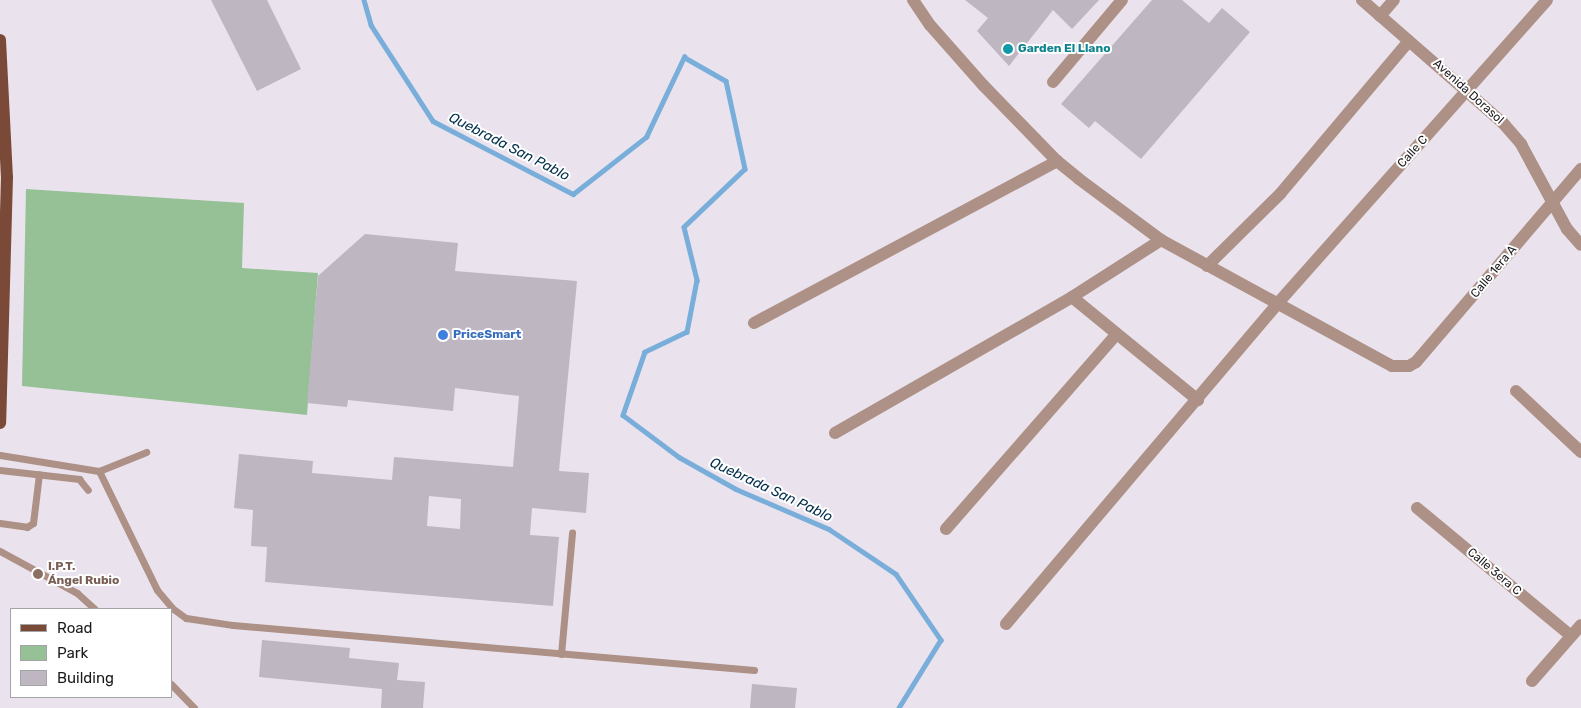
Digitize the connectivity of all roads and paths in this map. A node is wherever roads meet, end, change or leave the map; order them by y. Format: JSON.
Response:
{"nodes":[{"id":1,"x":913,"y":0,"type":"edge"},
{"id":2,"x":1122,"y":0,"type":"edge"},
{"id":3,"x":1362,"y":0,"type":"edge"},
{"id":4,"x":1394,"y":0,"type":"edge"},
{"id":5,"x":1546,"y":0,"type":"edge"},
{"id":6,"x":1380,"y":16,"type":"junction"},
{"id":7,"x":0,"y":40,"type":"edge"},
{"id":8,"x":1409,"y":41,"type":"junction"},
{"id":9,"x":1,"y":66,"type":"edge"},
{"id":10,"x":1053,"y":82,"type":"dead end"},
{"id":11,"x":1468,"y":90,"type":"junction"},
{"id":12,"x":1057,"y":160,"type":"junction"},
{"id":13,"x":1581,"y":169,"type":"edge"},
{"id":14,"x":4,"y":177,"type":"edge"},
{"id":15,"x":1552,"y":203,"type":"junction"},
{"id":16,"x":1161,"y":240,"type":"junction"},
{"id":17,"x":1581,"y":244,"type":"edge"},
{"id":18,"x":1208,"y":266,"type":"junction"},
{"id":19,"x":1072,"y":297,"type":"junction"},
{"id":20,"x":1278,"y":302,"type":"junction"},
{"id":21,"x":754,"y":323,"type":"dead end"},
{"id":22,"x":1116,"y":335,"type":"junction"},
{"id":23,"x":1516,"y":392,"type":"dead end"},
{"id":24,"x":1198,"y":400,"type":"junction"},
{"id":25,"x":0,"y":423,"type":"edge"},
{"id":26,"x":835,"y":433,"type":"dead end"},
{"id":27,"x":146,"y":452,"type":"dead end"},
{"id":28,"x":1581,"y":452,"type":"edge"},
{"id":29,"x":0,"y":455,"type":"edge"},
{"id":30,"x":0,"y":470,"type":"edge"},
{"id":31,"x":99,"y":471,"type":"junction"},
{"id":32,"x":38,"y":474,"type":"junction"},
{"id":33,"x":88,"y":490,"type":"dead end"},
{"id":34,"x":1417,"y":508,"type":"dead end"},
{"id":35,"x":0,"y":523,"type":"edge"},
{"id":36,"x":946,"y":529,"type":"dead end"},
{"id":37,"x":572,"y":532,"type":"dead end"},
{"id":38,"x":0,"y":551,"type":"edge"},
{"id":39,"x":94,"y":608,"type":"edge"},
{"id":40,"x":1006,"y":624,"type":"dead end"},
{"id":41,"x":1581,"y":625,"type":"edge"},
{"id":42,"x":1571,"y":636,"type":"junction"},
{"id":43,"x":561,"y":654,"type":"junction"},
{"id":44,"x":754,"y":670,"type":"dead end"},
{"id":45,"x":1532,"y":681,"type":"dead end"},
{"id":46,"x":172,"y":685,"type":"edge"},
{"id":47,"x":194,"y":708,"type":"edge"}],
"edges":[{"from":1,"to":12,"type":"street"},
{"from":2,"to":10,"type":"street"},
{"from":3,"to":6,"type":"street","name":"Avenida Dorasol"},
{"from":4,"to":6,"type":"street"},
{"from":5,"to":11,"type":"street","name":"Calle C"},
{"from":6,"to":8,"type":"street","name":"Avenida Dorasol"},
{"from":7,"to":9,"type":"main road"},
{"from":8,"to":11,"type":"street","name":"Avenida Dorasol"},
{"from":8,"to":18,"type":"street"},
{"from":9,"to":14,"type":"main road"},
{"from":11,"to":15,"type":"street","name":"Avenida Dorasol"},
{"from":11,"to":20,"type":"street","name":"Calle C"},
{"from":12,"to":16,"type":"street"},
{"from":12,"to":21,"type":"street"},
{"from":13,"to":15,"type":"street","name":"Calle 1era A"},
{"from":14,"to":25,"type":"main road"},
{"from":15,"to":17,"type":"street","name":"Avenida Dorasol"},
{"from":15,"to":20,"type":"street","name":"Calle 1era A"},
{"from":16,"to":18,"type":"street"},
{"from":16,"to":19,"type":"street"},
{"from":18,"to":20,"type":"street"},
{"from":19,"to":22,"type":"street"},
{"from":19,"to":26,"type":"street"},
{"from":20,"to":24,"type":"street","name":"Calle C"},
{"from":22,"to":24,"type":"street"},
{"from":22,"to":36,"type":"street"},
{"from":23,"to":28,"type":"street"},
{"from":24,"to":40,"type":"street","name":"Calle C"},
{"from":27,"to":31,"type":"lane"},
{"from":29,"to":31,"type":"lane"},
{"from":30,"to":32,"type":"lane"},
{"from":31,"to":43,"type":"lane"},
{"from":32,"to":33,"type":"lane"},
{"from":32,"to":35,"type":"lane"},
{"from":34,"to":42,"type":"street","name":"Calle 3era C"},
{"from":37,"to":43,"type":"lane"},
{"from":38,"to":39,"type":"lane"},
{"from":41,"to":42,"type":"street"},
{"from":42,"to":45,"type":"street"},
{"from":43,"to":44,"type":"lane"},
{"from":46,"to":47,"type":"lane"}]}
